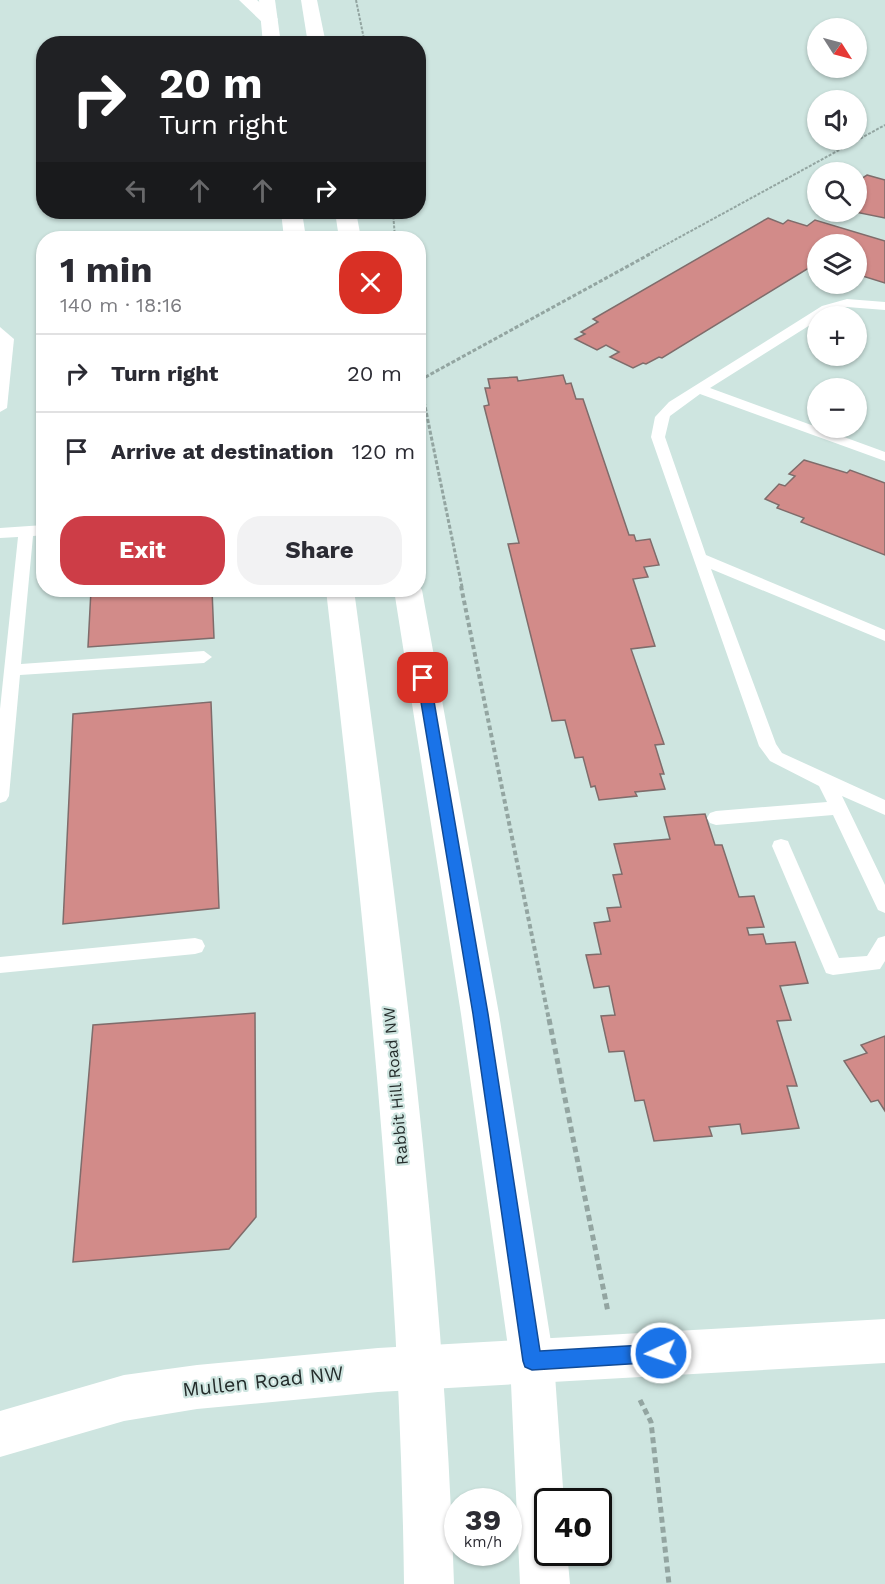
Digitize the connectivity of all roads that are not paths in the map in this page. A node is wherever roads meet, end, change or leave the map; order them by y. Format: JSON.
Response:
{"nodes":[{"id":1,"x":248,"y":0,"type":"edge"},
{"id":2,"x":267,"y":0,"type":"edge"},
{"id":3,"x":309,"y":0,"type":"edge"},
{"id":4,"x":269,"y":19,"type":"junction"},
{"id":5,"x":271,"y":36,"type":"edge"},
{"id":6,"x":316,"y":36,"type":"edge"},
{"id":7,"x":885,"y":306,"type":"edge"},
{"id":8,"x":0,"y":332,"type":"edge"},
{"id":9,"x":699,"y":389,"type":"junction"},
{"id":10,"x":0,"y":408,"type":"edge"},
{"id":11,"x":885,"y":457,"type":"edge"},
{"id":12,"x":36,"y":531,"type":"edge"},
{"id":13,"x":26,"y":532,"type":"junction"},
{"id":14,"x":0,"y":533,"type":"edge"},
{"id":15,"x":700,"y":558,"type":"junction"},
{"id":16,"x":341,"y":597,"type":"edge"},
{"id":17,"x":409,"y":597,"type":"edge"},
{"id":18,"x":885,"y":636,"type":"edge"},
{"id":19,"x":204,"y":657,"type":"dead end"},
{"id":20,"x":12,"y":670,"type":"junction"},
{"id":21,"x":826,"y":781,"type":"junction"},
{"id":22,"x":0,"y":796,"type":"edge"},
{"id":23,"x":839,"y":808,"type":"junction"},
{"id":24,"x":885,"y":808,"type":"edge"},
{"id":25,"x":716,"y":818,"type":"dead end"},
{"id":26,"x":781,"y":846,"type":"dead end"},
{"id":27,"x":885,"y":905,"type":"edge"},
{"id":28,"x":885,"y":944,"type":"edge"},
{"id":29,"x":195,"y":946,"type":"dead end"},
{"id":30,"x":0,"y":965,"type":"edge"},
{"id":31,"x":885,"y":1341,"type":"edge"},
{"id":32,"x":532,"y":1361,"type":"junction"},
{"id":33,"x":420,"y":1368,"type":"junction"},
{"id":34,"x":0,"y":1434,"type":"edge"},
{"id":35,"x":429,"y":1584,"type":"edge"},
{"id":36,"x":545,"y":1584,"type":"edge"}],
"edges":[{"from":1,"to":4,"type":"main road"},
{"from":2,"to":4,"type":"main road"},
{"from":3,"to":6,"type":"main road"},
{"from":4,"to":5,"type":"main road"},
{"from":7,"to":9,"type":"lane"},
{"from":8,"to":10,"type":"lane"},
{"from":9,"to":11,"type":"lane"},
{"from":9,"to":15,"type":"lane"},
{"from":12,"to":13,"type":"lane"},
{"from":13,"to":14,"type":"lane"},
{"from":13,"to":20,"type":"lane"},
{"from":15,"to":18,"type":"lane"},
{"from":15,"to":21,"type":"lane"},
{"from":16,"to":33,"type":"main road","name":"Rabbit Hill Road NW"},
{"from":17,"to":32,"type":"main road"},
{"from":19,"to":20,"type":"lane"},
{"from":20,"to":22,"type":"lane"},
{"from":21,"to":23,"type":"lane"},
{"from":21,"to":24,"type":"lane"},
{"from":23,"to":25,"type":"lane"},
{"from":23,"to":27,"type":"lane"},
{"from":26,"to":28,"type":"lane"},
{"from":29,"to":30,"type":"lane"},
{"from":31,"to":32,"type":"main road","name":"Mullen Road NW"},
{"from":32,"to":33,"type":"main road","name":"Mullen Road NW"},
{"from":32,"to":36,"type":"main road"},
{"from":33,"to":34,"type":"main road","name":"Mullen Road NW"},
{"from":33,"to":35,"type":"main road","name":"Rabbit Hill Road NW"}]}
